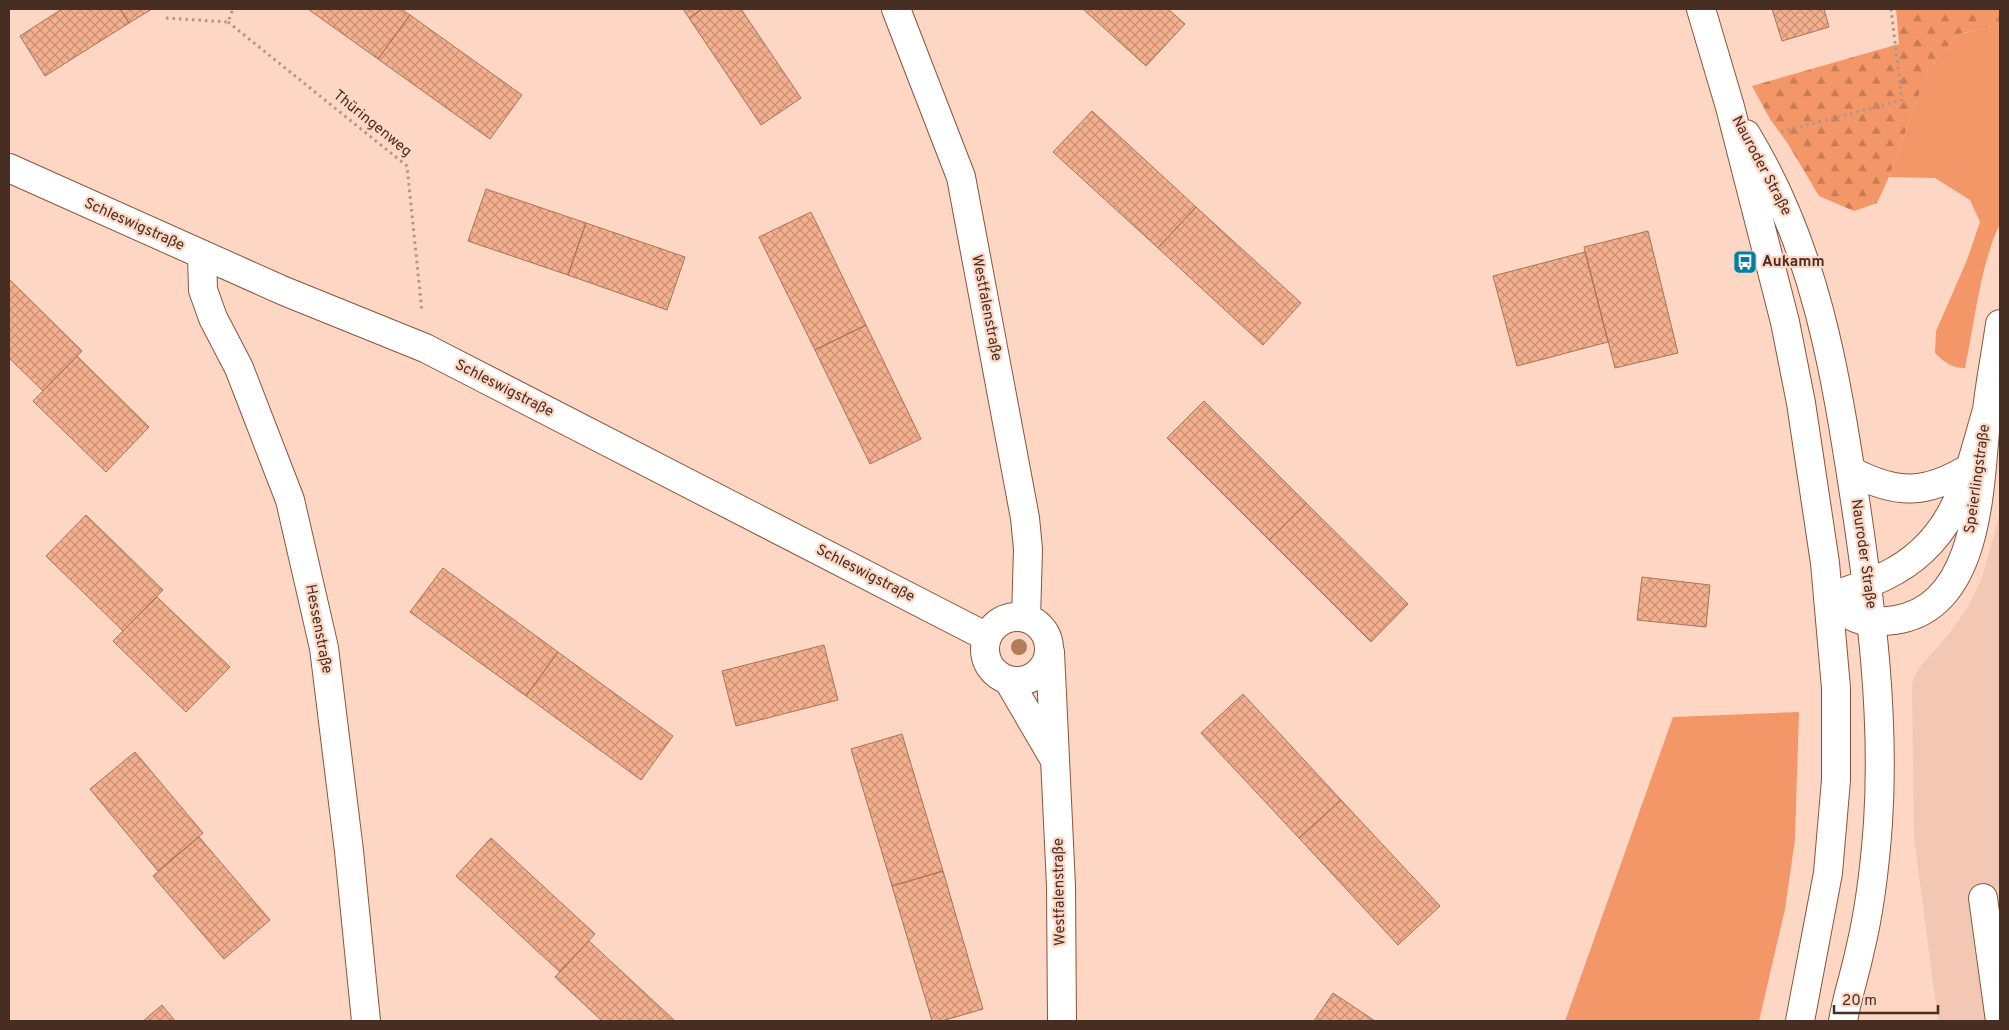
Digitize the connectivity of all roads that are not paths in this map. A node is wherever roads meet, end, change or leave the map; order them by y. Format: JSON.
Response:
{"nodes":[{"id":1,"x":896,"y":9,"type":"edge"},
{"id":2,"x":1701,"y":9,"type":"edge"},
{"id":3,"x":1730,"y":107,"type":"junction"},
{"id":4,"x":9,"y":168,"type":"edge"},
{"id":5,"x":202,"y":255,"type":"junction"},
{"id":6,"x":2000,"y":324,"type":"edge"},
{"id":7,"x":1987,"y":410,"type":"junction"},
{"id":8,"x":1971,"y":467,"type":"junction"},
{"id":9,"x":1850,"y":471,"type":"junction"},
{"id":10,"x":1868,"y":584,"type":"junction"},
{"id":11,"x":1828,"y":597,"type":"junction"},
{"id":12,"x":1026,"y":618,"type":"junction"},
{"id":13,"x":1873,"y":623,"type":"junction"},
{"id":14,"x":987,"y":637,"type":"junction"},
{"id":15,"x":1050,"y":652,"type":"junction"},
{"id":16,"x":1008,"y":680,"type":"junction"},
{"id":17,"x":1056,"y":763,"type":"junction"},
{"id":18,"x":1982,"y":898,"type":"dead end"},
{"id":19,"x":366,"y":1021,"type":"edge"},
{"id":20,"x":1062,"y":1021,"type":"edge"},
{"id":21,"x":1800,"y":1021,"type":"edge"},
{"id":22,"x":1843,"y":1021,"type":"edge"},
{"id":23,"x":2000,"y":1021,"type":"edge"}],
"edges":[{"from":1,"to":12,"type":"street","name":"Westfalenstraße"},
{"from":2,"to":3,"type":"street","name":"Nauroder Straße"},
{"from":3,"to":9,"type":"street","name":"Nauroder Straße"},
{"from":3,"to":11,"type":"street","name":"Nauroder Straße"},
{"from":4,"to":5,"type":"street","name":"Schleswigstraße"},
{"from":5,"to":14,"type":"street","name":"Schleswigstraße"},
{"from":5,"to":19,"type":"street","name":"Hessenstraße"},
{"from":6,"to":7,"type":"street","name":"Speierlingstraße"},
{"from":7,"to":8,"type":"street","name":"Speierlingstraße"},
{"from":7,"to":13,"type":"street","name":"Speierlingstraße"},
{"from":8,"to":9,"type":"street","name":"Speierlingstraße"},
{"from":8,"to":10,"type":"street","name":"Speierlingstraße"},
{"from":9,"to":10,"type":"street","name":"Nauroder Straße"},
{"from":10,"to":11,"type":"street","name":"Speierlingstraße"},
{"from":10,"to":13,"type":"street","name":"Nauroder Straße"},
{"from":11,"to":13,"type":"street","name":"Speierlingstraße"},
{"from":11,"to":21,"type":"street","name":"Nauroder Straße"},
{"from":12,"to":14,"type":"street"},
{"from":12,"to":15,"type":"street"},
{"from":13,"to":22,"type":"street","name":"Nauroder Straße"},
{"from":14,"to":16,"type":"street"},
{"from":15,"to":16,"type":"street"},
{"from":15,"to":17,"type":"street","name":"Westfalenstraße"},
{"from":16,"to":17,"type":"street","name":"Westfalenstraße"},
{"from":17,"to":20,"type":"street","name":"Westfalenstraße"},
{"from":18,"to":23,"type":"street"}]}
